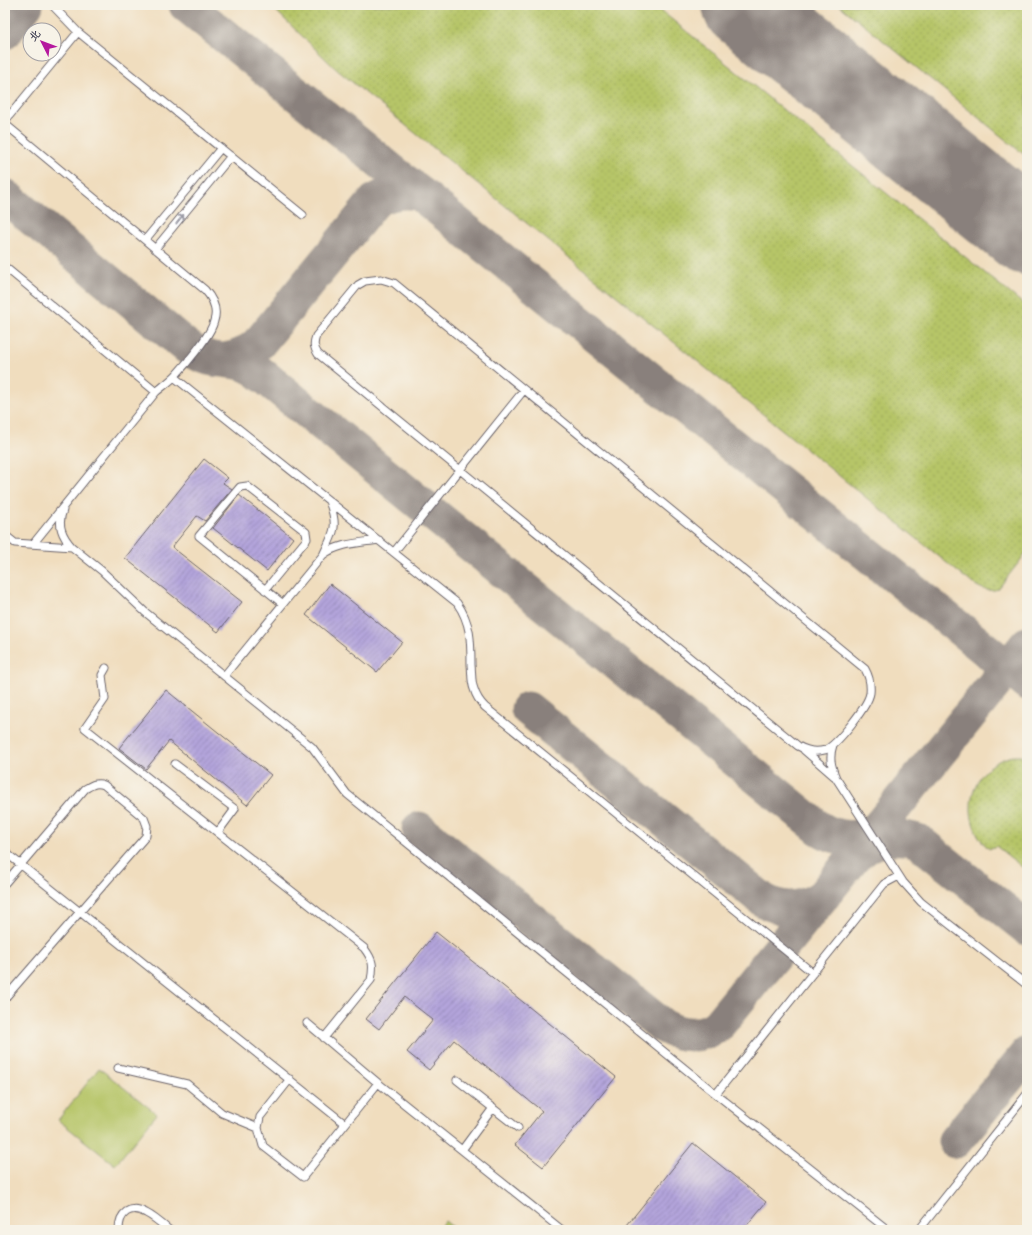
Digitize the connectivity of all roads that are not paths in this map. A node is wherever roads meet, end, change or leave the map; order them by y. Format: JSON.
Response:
{"nodes":[{"id":1,"x":52,"y":5,"type":"edge"},
{"id":2,"x":78,"y":32,"type":"junction"},
{"id":3,"x":5,"y":121,"type":"edge"},
{"id":4,"x":5,"y":124,"type":"edge"},
{"id":5,"x":221,"y":148,"type":"junction"},
{"id":6,"x":231,"y":156,"type":"junction"},
{"id":7,"x":303,"y":215,"type":"dead end"},
{"id":8,"x":145,"y":240,"type":"junction"},
{"id":9,"x":156,"y":249,"type":"junction"},
{"id":10,"x":5,"y":266,"type":"edge"},
{"id":11,"x":174,"y":377,"type":"junction"},
{"id":12,"x":524,"y":390,"type":"junction"},
{"id":13,"x":156,"y":392,"type":"junction"},
{"id":14,"x":460,"y":470,"type":"junction"},
{"id":15,"x":329,"y":500,"type":"junction"},
{"id":16,"x":64,"y":507,"type":"junction"},
{"id":17,"x":5,"y":535,"type":"edge"},
{"id":18,"x":379,"y":540,"type":"junction"},
{"id":19,"x":33,"y":544,"type":"junction"},
{"id":20,"x":72,"y":547,"type":"junction"},
{"id":21,"x":394,"y":552,"type":"junction"},
{"id":22,"x":323,"y":555,"type":"junction"},
{"id":23,"x":265,"y":590,"type":"junction"},
{"id":24,"x":283,"y":604,"type":"junction"},
{"id":25,"x":106,"y":668,"type":"dead end"},
{"id":26,"x":224,"y":676,"type":"junction"},
{"id":27,"x":833,"y":745,"type":"junction"},
{"id":28,"x":798,"y":746,"type":"junction"},
{"id":29,"x":175,"y":764,"type":"dead end"},
{"id":30,"x":836,"y":778,"type":"junction"},
{"id":31,"x":218,"y":832,"type":"junction"},
{"id":32,"x":5,"y":852,"type":"edge"},
{"id":33,"x":21,"y":865,"type":"junction"},
{"id":34,"x":899,"y":876,"type":"junction"},
{"id":35,"x":5,"y":883,"type":"edge"},
{"id":36,"x":80,"y":912,"type":"junction"},
{"id":37,"x":813,"y":973,"type":"junction"},
{"id":38,"x":1027,"y":985,"type":"edge"},
{"id":39,"x":5,"y":998,"type":"edge"},
{"id":40,"x":307,"y":1023,"type":"dead end"},
{"id":41,"x":324,"y":1038,"type":"junction"},
{"id":42,"x":118,"y":1068,"type":"dead end"},
{"id":43,"x":290,"y":1079,"type":"junction"},
{"id":44,"x":457,"y":1080,"type":"dead end"},
{"id":45,"x":378,"y":1083,"type":"junction"},
{"id":46,"x":716,"y":1094,"type":"junction"},
{"id":47,"x":1027,"y":1094,"type":"edge"},
{"id":48,"x":493,"y":1108,"type":"junction"},
{"id":49,"x":345,"y":1124,"type":"junction"},
{"id":50,"x":258,"y":1128,"type":"junction"},
{"id":51,"x":518,"y":1128,"type":"dead end"},
{"id":52,"x":462,"y":1150,"type":"junction"},
{"id":53,"x":119,"y":1230,"type":"edge"},
{"id":54,"x":169,"y":1230,"type":"edge"},
{"id":55,"x":562,"y":1230,"type":"edge"},
{"id":56,"x":888,"y":1230,"type":"edge"},
{"id":57,"x":919,"y":1230,"type":"edge"}],
"edges":[{"from":1,"to":2,"type":"lane"},
{"from":2,"to":3,"type":"lane"},
{"from":2,"to":5,"type":"lane"},
{"from":4,"to":8,"type":"lane"},
{"from":5,"to":6,"type":"lane"},
{"from":5,"to":8,"type":"lane"},
{"from":6,"to":7,"type":"lane"},
{"from":9,"to":6,"type":"lane","one_way":true},
{"from":8,"to":9,"type":"lane"},
{"from":9,"to":11,"type":"lane"},
{"from":10,"to":13,"type":"lane"},
{"from":11,"to":13,"type":"lane"},
{"from":11,"to":15,"type":"lane"},
{"from":12,"to":14,"type":"lane"},
{"from":12,"to":14,"type":"lane"},
{"from":12,"to":27,"type":"lane"},
{"from":13,"to":16,"type":"lane"},
{"from":14,"to":21,"type":"lane"},
{"from":14,"to":28,"type":"lane"},
{"from":15,"to":18,"type":"lane"},
{"from":15,"to":22,"type":"lane"},
{"from":16,"to":19,"type":"lane"},
{"from":16,"to":20,"type":"lane"},
{"from":17,"to":19,"type":"lane"},
{"from":18,"to":21,"type":"lane"},
{"from":18,"to":22,"type":"lane"},
{"from":19,"to":20,"type":"lane"},
{"from":20,"to":26,"type":"lane"},
{"from":21,"to":37,"type":"lane"},
{"from":22,"to":24,"type":"lane"},
{"from":23,"to":23,"type":"lane"},
{"from":23,"to":24,"type":"lane"},
{"from":24,"to":26,"type":"lane"},
{"from":25,"to":31,"type":"lane"},
{"from":26,"to":46,"type":"lane"},
{"from":27,"to":28,"type":"lane"},
{"from":27,"to":30,"type":"lane"},
{"from":28,"to":30,"type":"lane"},
{"from":29,"to":31,"type":"lane"},
{"from":30,"to":34,"type":"lane"},
{"from":31,"to":41,"type":"lane"},
{"from":32,"to":33,"type":"lane"},
{"from":33,"to":35,"type":"lane"},
{"from":33,"to":36,"type":"lane"},
{"from":33,"to":36,"type":"lane"},
{"from":34,"to":37,"type":"lane"},
{"from":34,"to":38,"type":"lane"},
{"from":36,"to":39,"type":"lane"},
{"from":36,"to":43,"type":"lane"},
{"from":37,"to":46,"type":"lane"},
{"from":40,"to":41,"type":"lane"},
{"from":41,"to":45,"type":"lane"},
{"from":42,"to":50,"type":"lane"},
{"from":43,"to":49,"type":"lane"},
{"from":43,"to":50,"type":"lane"},
{"from":44,"to":48,"type":"lane"},
{"from":45,"to":49,"type":"lane"},
{"from":45,"to":52,"type":"lane"},
{"from":46,"to":56,"type":"lane"},
{"from":47,"to":57,"type":"lane"},
{"from":48,"to":51,"type":"lane"},
{"from":48,"to":52,"type":"lane"},
{"from":49,"to":50,"type":"lane"},
{"from":52,"to":55,"type":"lane"},
{"from":53,"to":54,"type":"lane"}]}
